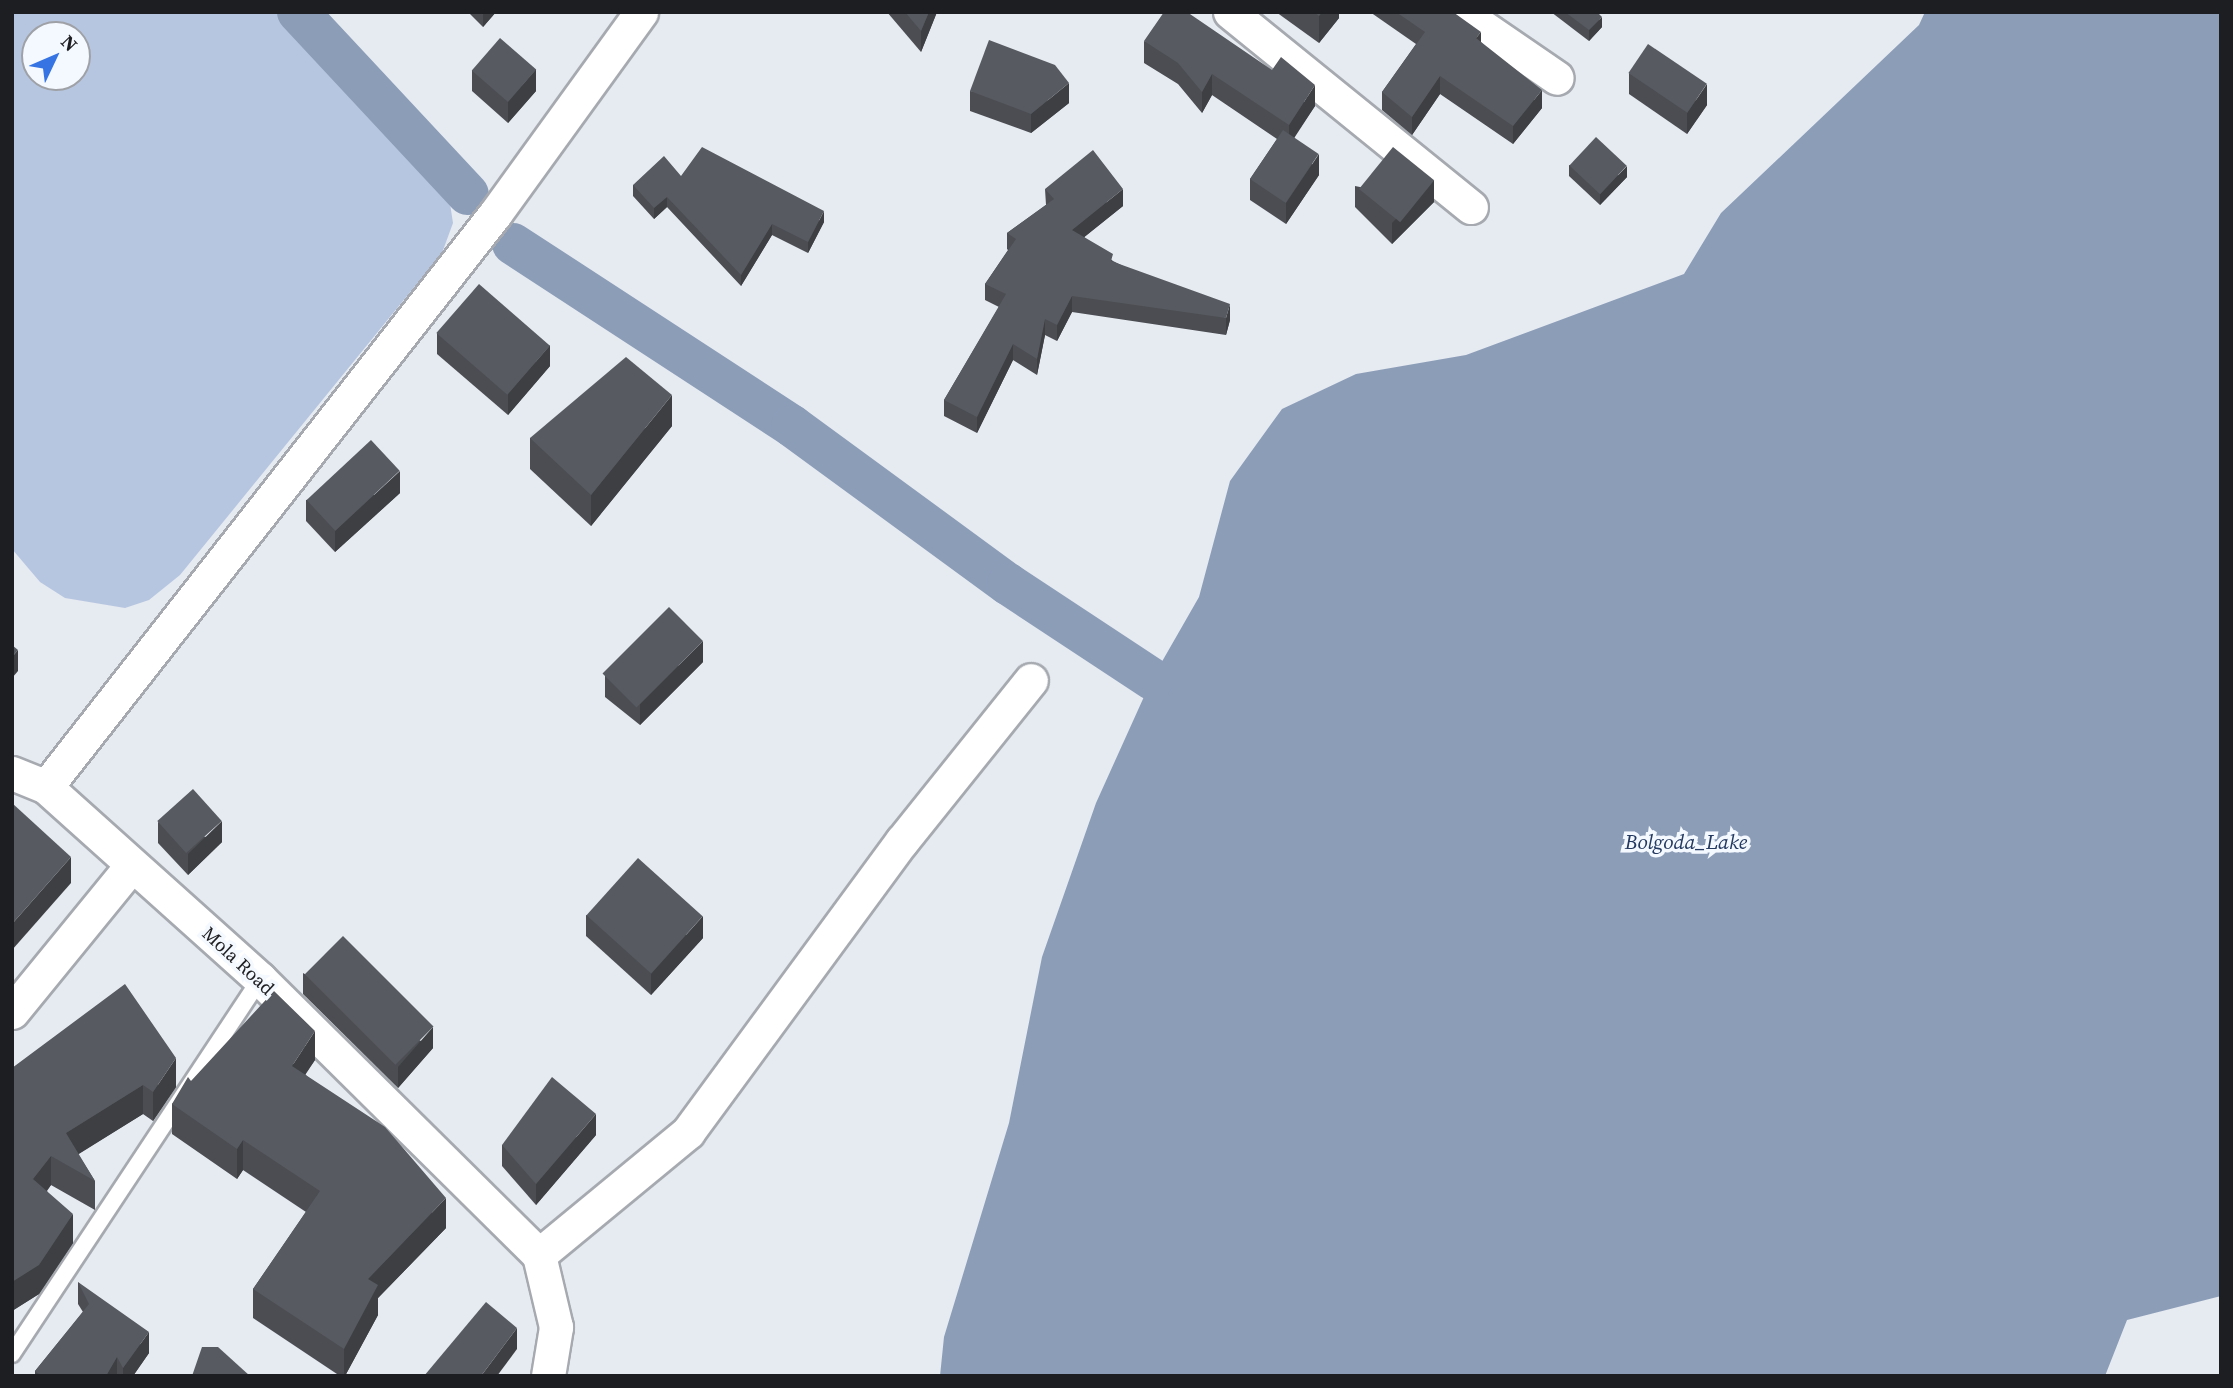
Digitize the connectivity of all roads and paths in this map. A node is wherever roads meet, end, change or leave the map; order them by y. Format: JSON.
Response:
{"nodes":[{"id":1,"x":641,"y":12,"type":"edge"},
{"id":2,"x":1230,"y":12,"type":"edge"},
{"id":3,"x":1461,"y":12,"type":"edge"},
{"id":4,"x":1557,"y":78,"type":"dead end"},
{"id":5,"x":1471,"y":207,"type":"dead end"},
{"id":6,"x":1031,"y":680,"type":"dead end"},
{"id":7,"x":12,"y":773,"type":"edge"},
{"id":8,"x":46,"y":788,"type":"junction"},
{"id":9,"x":131,"y":866,"type":"junction"},
{"id":10,"x":260,"y":979,"type":"junction"},
{"id":11,"x":12,"y":1012,"type":"edge"},
{"id":12,"x":539,"y":1255,"type":"junction"},
{"id":13,"x":12,"y":1354,"type":"edge"},
{"id":14,"x":548,"y":1376,"type":"edge"}],
"edges":[{"from":1,"to":8,"type":"street"},
{"from":2,"to":5,"type":"street"},
{"from":3,"to":4,"type":"street"},
{"from":6,"to":12,"type":"street"},
{"from":7,"to":8,"type":"street","name":"Mola Road"},
{"from":8,"to":9,"type":"street","name":"Mola Road"},
{"from":9,"to":10,"type":"street","name":"Mola Road"},
{"from":9,"to":11,"type":"street"},
{"from":10,"to":12,"type":"street","name":"Mola Road"},
{"from":10,"to":13,"type":"lane"},
{"from":12,"to":14,"type":"street"}]}
